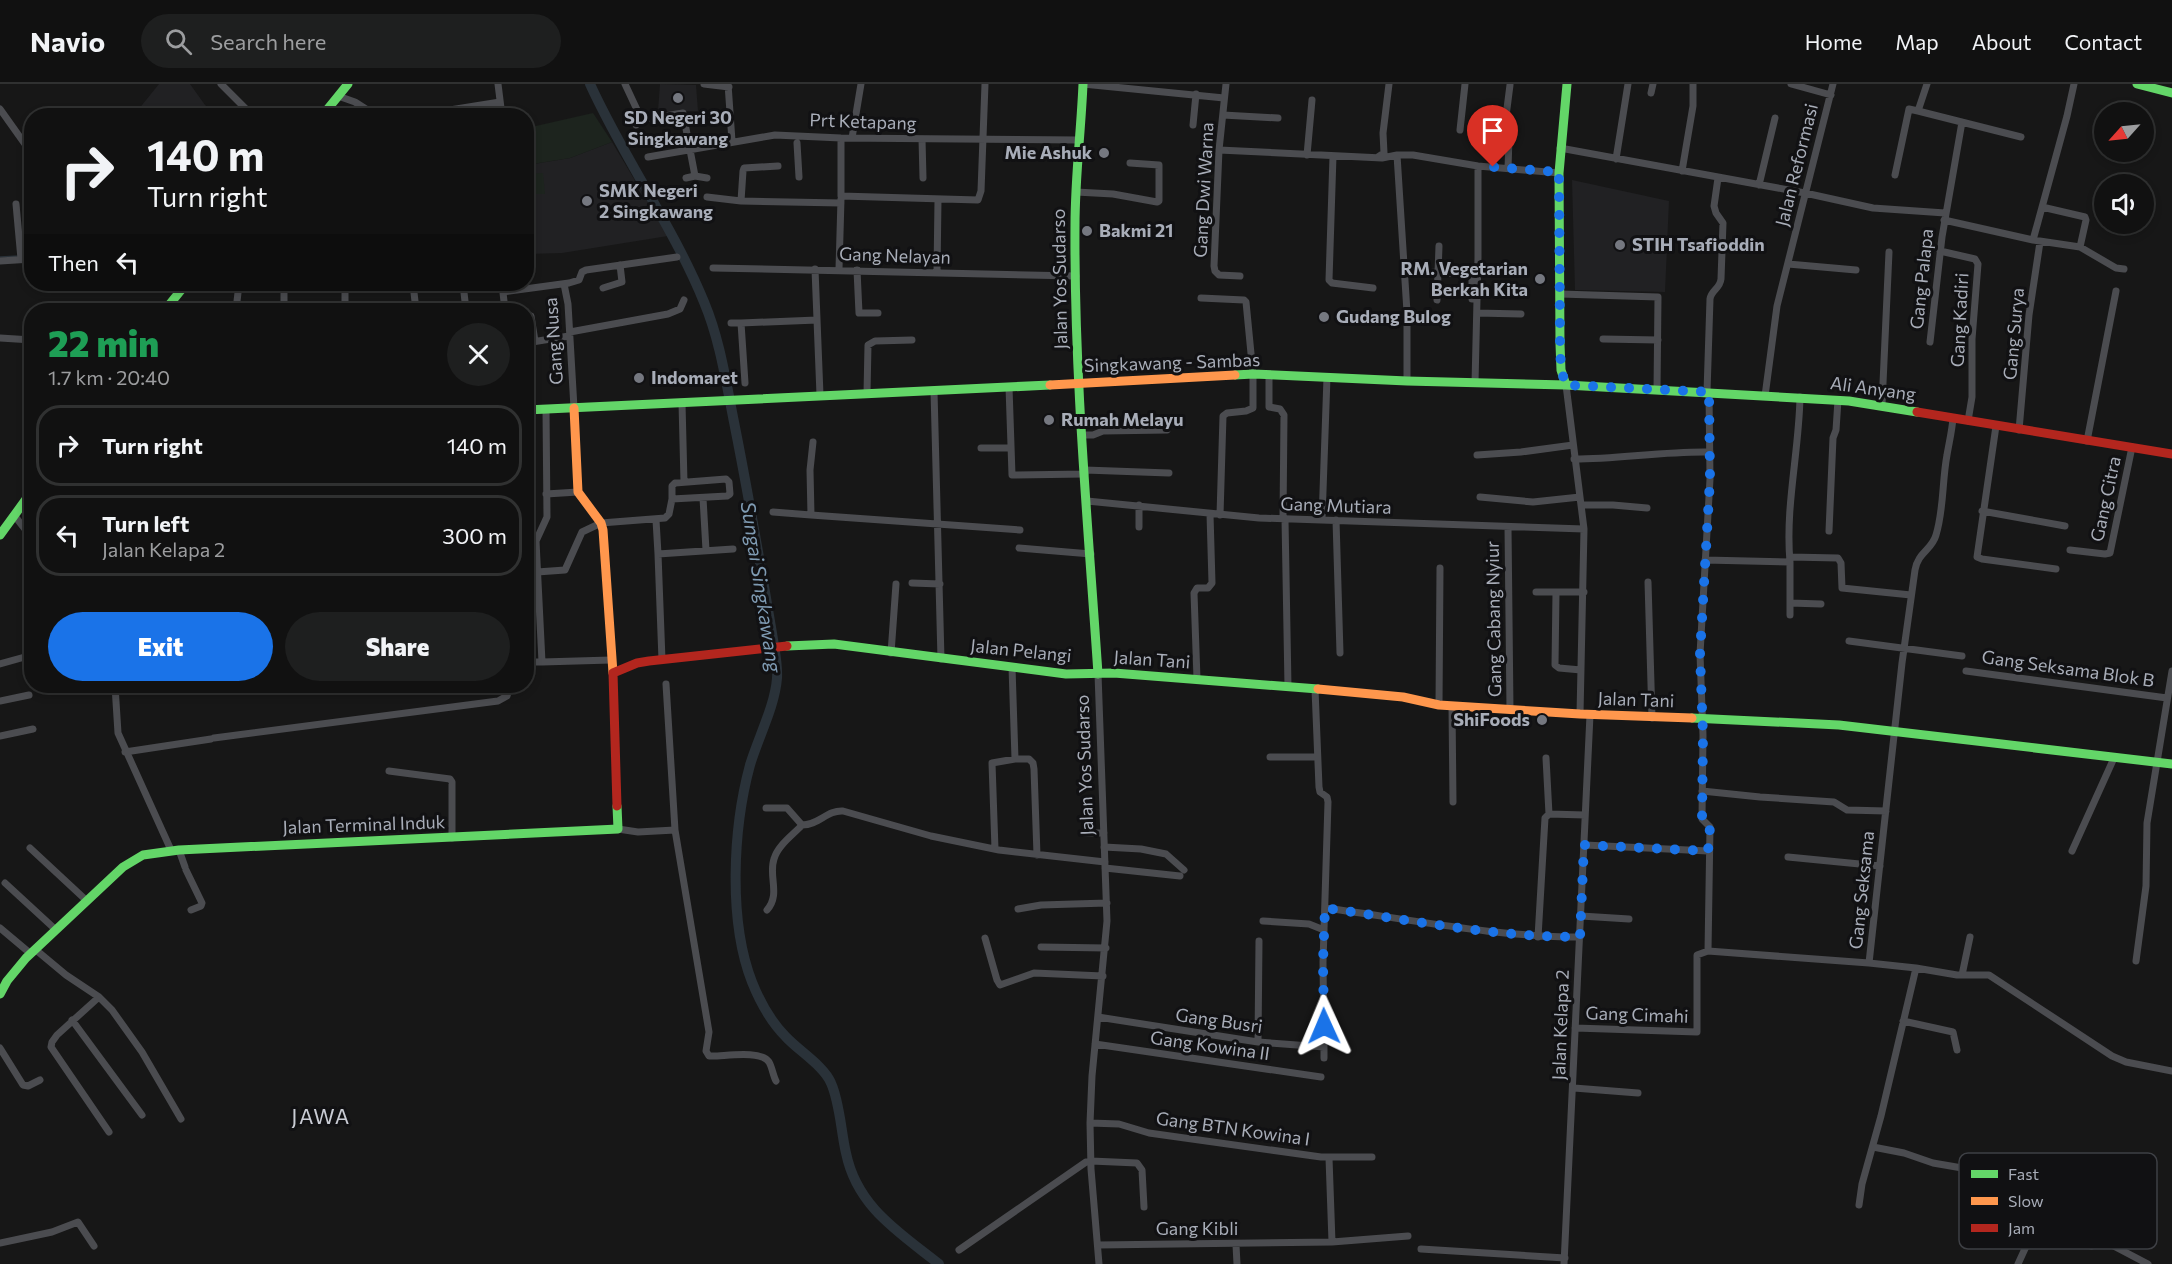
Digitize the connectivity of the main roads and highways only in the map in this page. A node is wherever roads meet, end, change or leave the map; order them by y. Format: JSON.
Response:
{"nodes":[{"id":1,"x":1083,"y":84,"type":"edge"},
{"id":2,"x":1567,"y":84,"type":"edge"},
{"id":3,"x":2137,"y":84,"type":"edge"},
{"id":4,"x":344,"y":85,"type":"edge"},
{"id":5,"x":2172,"y":93,"type":"edge"},
{"id":6,"x":328,"y":108,"type":"edge"},
{"id":7,"x":1079,"y":384,"type":"junction"},
{"id":8,"x":1566,"y":385,"type":"junction"},
{"id":9,"x":574,"y":408,"type":"junction"},
{"id":10,"x":534,"y":410,"type":"edge"},
{"id":11,"x":2172,"y":454,"type":"edge"},
{"id":12,"x":24,"y":501,"type":"edge"},
{"id":13,"x":2,"y":527,"type":"edge"},
{"id":14,"x":613,"y":673,"type":"junction"},
{"id":15,"x":1098,"y":674,"type":"junction"},
{"id":16,"x":2172,"y":764,"type":"edge"},
{"id":17,"x":0,"y":994,"type":"edge"}],
"edges":[{"from":1,"to":7,"type":"main road","name":"Jalan Yos Sudarso"},
{"from":2,"to":8,"type":"main road"},
{"from":3,"to":5,"type":"main road"},
{"from":4,"to":6,"type":"main road"},
{"from":7,"to":8,"type":"main road","name":"Singkawang - Sambas"},
{"from":7,"to":9,"type":"main road","name":"Singkawang - Sambas"},
{"from":7,"to":15,"type":"main road","name":"Jalan Yos Sudarso"},
{"from":8,"to":11,"type":"main road","name":"Ali Anyang"},
{"from":9,"to":10,"type":"main road","name":"Singkawang - Sambas"},
{"from":9,"to":14,"type":"main road"},
{"from":12,"to":13,"type":"main road"},
{"from":14,"to":15,"type":"main road","name":"Jalan Pelangi"},
{"from":14,"to":17,"type":"main road","name":"Jalan Terminal Induk"},
{"from":15,"to":16,"type":"main road","name":"Jalan Tani"}]}
